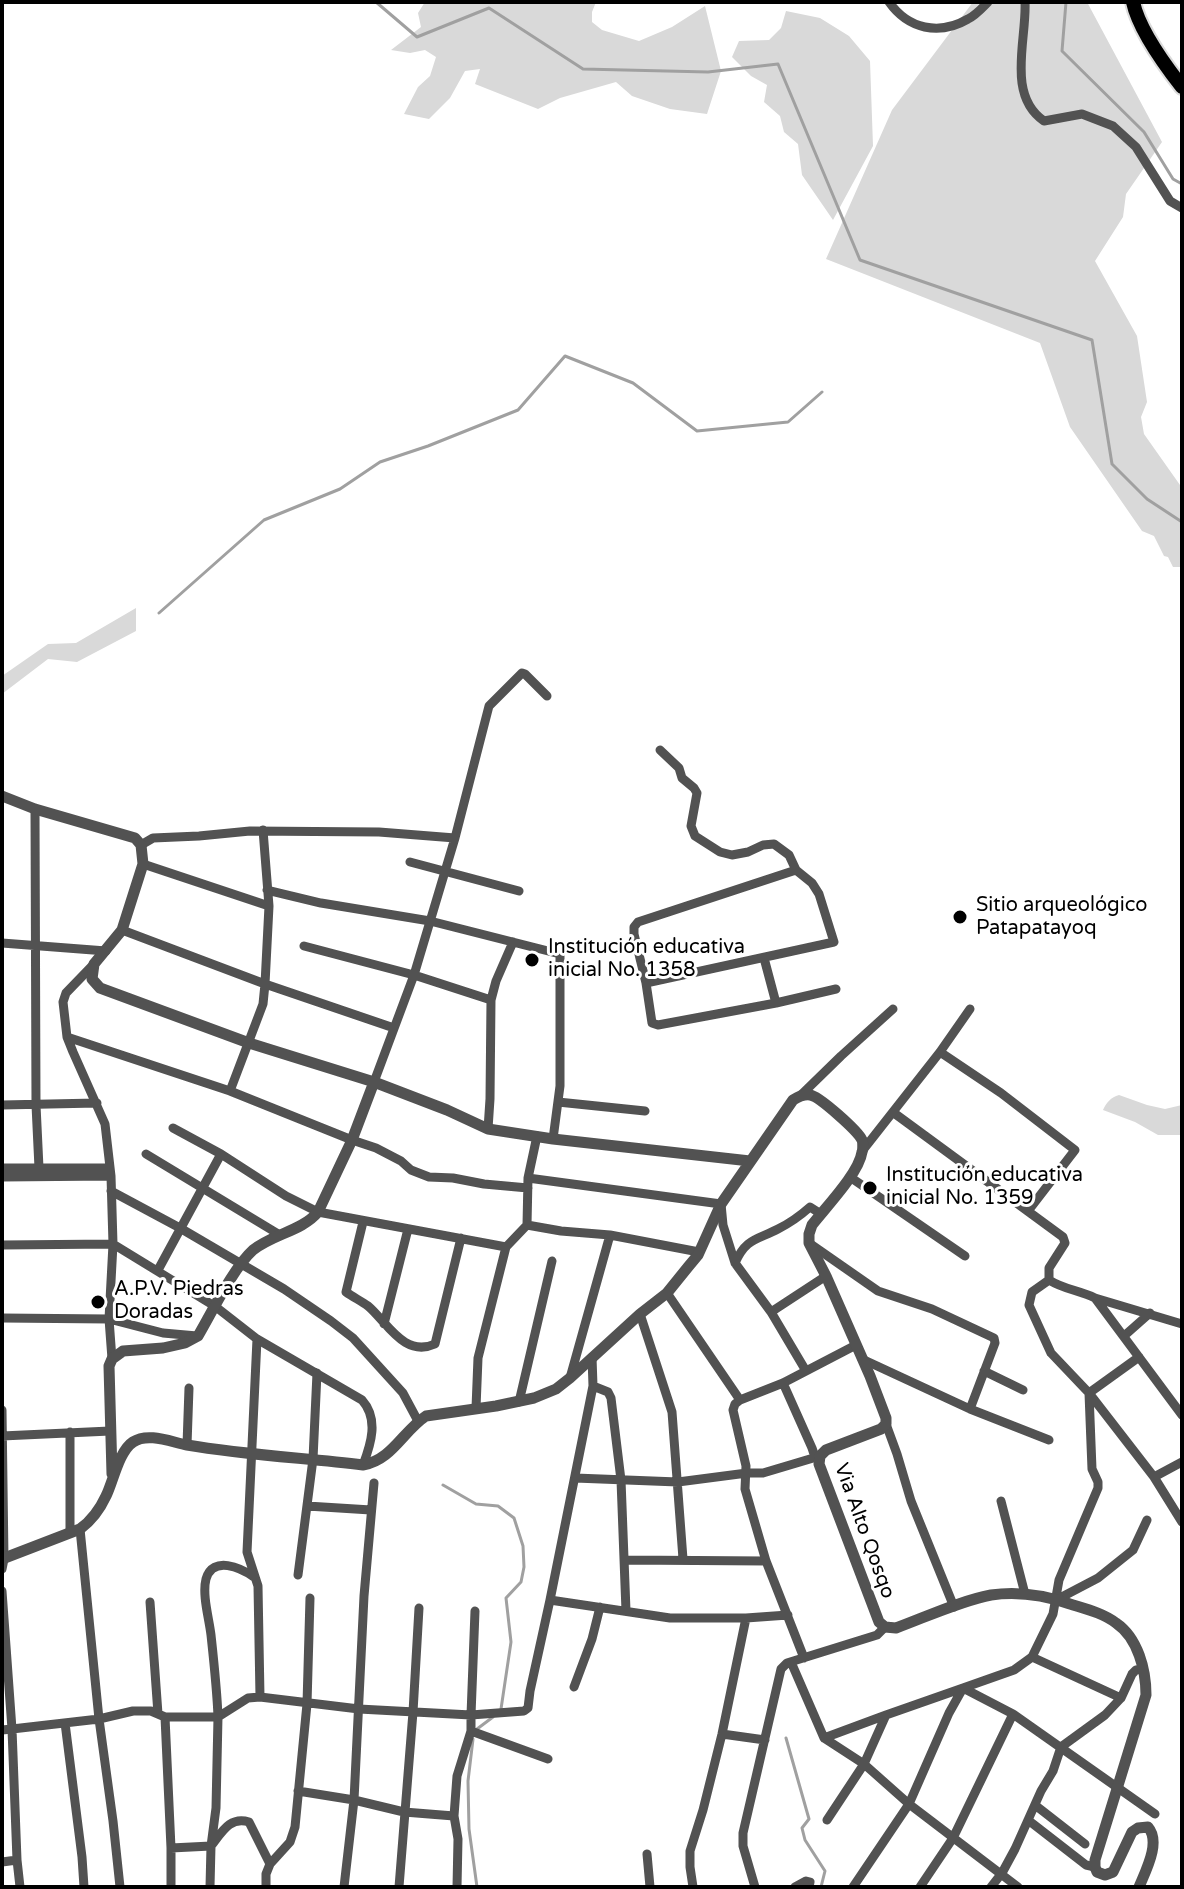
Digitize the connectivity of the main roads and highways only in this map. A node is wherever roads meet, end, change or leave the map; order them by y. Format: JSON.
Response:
{"nodes":[{"id":1,"x":1133,"y":2,"type":"edge"},
{"id":2,"x":1182,"y":87,"type":"edge"}],
"edges":[{"from":1,"to":2,"type":"main road"}]}
